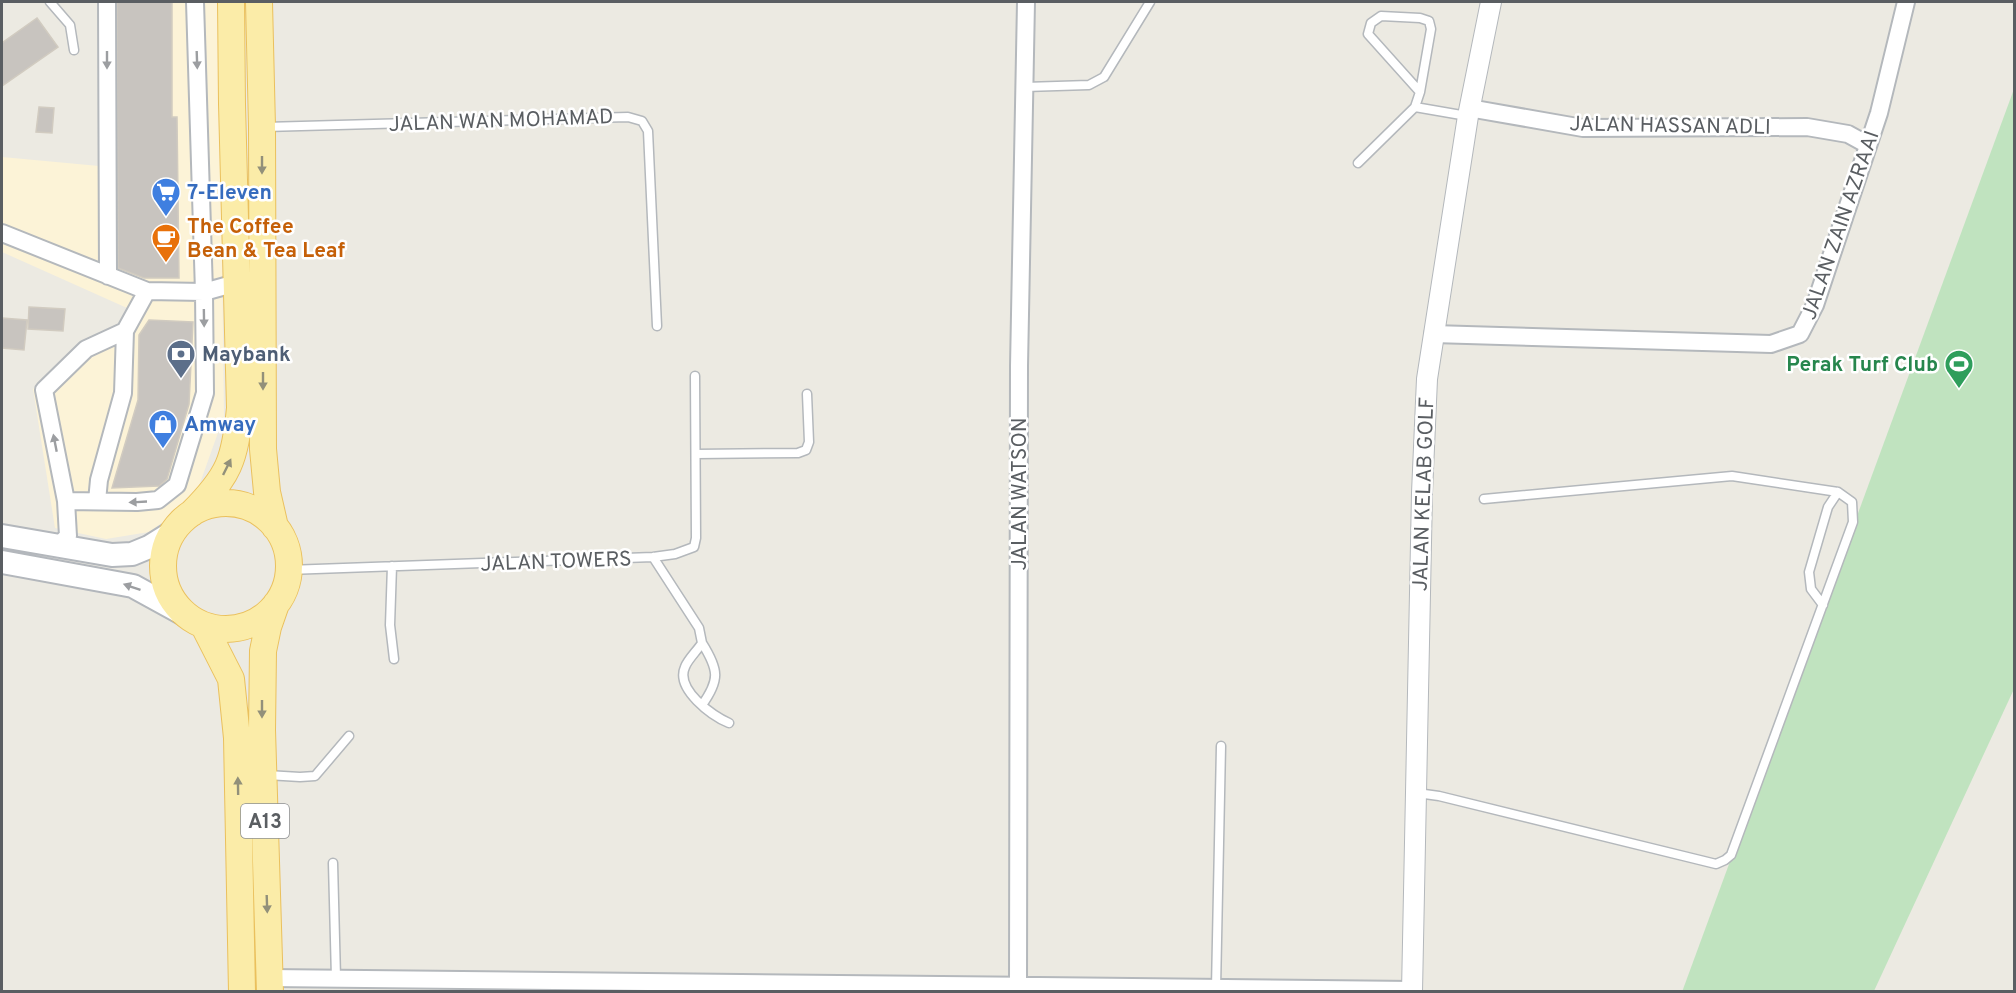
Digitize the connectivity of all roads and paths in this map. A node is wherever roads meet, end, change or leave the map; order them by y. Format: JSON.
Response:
{"nodes":[{"id":1,"x":50,"y":2,"type":"edge"},
{"id":2,"x":107,"y":2,"type":"edge"},
{"id":3,"x":195,"y":2,"type":"edge"},
{"id":4,"x":231,"y":2,"type":"edge"},
{"id":5,"x":259,"y":2,"type":"edge"},
{"id":6,"x":1026,"y":2,"type":"edge"},
{"id":7,"x":1150,"y":2,"type":"edge"},
{"id":8,"x":1491,"y":2,"type":"edge"},
{"id":9,"x":1906,"y":2,"type":"edge"},
{"id":10,"x":74,"y":50,"type":"dead end"},
{"id":11,"x":1025,"y":87,"type":"junction"},
{"id":12,"x":1420,"y":92,"type":"junction"},
{"id":13,"x":1415,"y":107,"type":"junction"},
{"id":14,"x":1469,"y":112,"type":"junction"},
{"id":15,"x":262,"y":127,"type":"junction"},
{"id":16,"x":1868,"y":145,"type":"junction"},
{"id":17,"x":1358,"y":163,"type":"dead end"},
{"id":18,"x":2,"y":233,"type":"edge"},
{"id":19,"x":108,"y":276,"type":"junction"},
{"id":20,"x":236,"y":283,"type":"junction"},
{"id":21,"x":147,"y":291,"type":"junction"},
{"id":22,"x":204,"y":292,"type":"junction"},
{"id":23,"x":657,"y":326,"type":"dead end"},
{"id":24,"x":125,"y":331,"type":"junction"},
{"id":25,"x":1433,"y":334,"type":"junction"},
{"id":26,"x":695,"y":376,"type":"dead end"},
{"id":27,"x":807,"y":394,"type":"dead end"},
{"id":28,"x":696,"y":454,"type":"junction"},
{"id":29,"x":1838,"y":492,"type":"junction"},
{"id":30,"x":1484,"y":499,"type":"dead end"},
{"id":31,"x":66,"y":501,"type":"junction"},
{"id":32,"x":97,"y":501,"type":"junction"},
{"id":33,"x":192,"y":513,"type":"junction"},
{"id":34,"x":275,"y":527,"type":"junction"},
{"id":35,"x":173,"y":532,"type":"junction"},
{"id":36,"x":2,"y":536,"type":"edge"},
{"id":37,"x":53,"y":545,"type":"junction"},
{"id":38,"x":84,"y":550,"type":"junction"},
{"id":39,"x":653,"y":557,"type":"junction"},
{"id":40,"x":2,"y":562,"type":"edge"},
{"id":41,"x":392,"y":566,"type":"junction"},
{"id":42,"x":288,"y":570,"type":"junction"},
{"id":43,"x":277,"y":603,"type":"junction"},
{"id":44,"x":1823,"y":605,"type":"junction"},
{"id":45,"x":194,"y":620,"type":"junction"},
{"id":46,"x":702,"y":643,"type":"junction"},
{"id":47,"x":394,"y":659,"type":"dead end"},
{"id":48,"x":702,"y":705,"type":"junction"},
{"id":49,"x":729,"y":723,"type":"dead end"},
{"id":50,"x":349,"y":736,"type":"dead end"},
{"id":51,"x":1221,"y":746,"type":"dead end"},
{"id":52,"x":263,"y":775,"type":"junction"},
{"id":53,"x":1416,"y":793,"type":"junction"},
{"id":54,"x":333,"y":863,"type":"dead end"},
{"id":55,"x":336,"y":978,"type":"junction"},
{"id":56,"x":269,"y":985,"type":"edge"},
{"id":57,"x":1018,"y":986,"type":"junction"},
{"id":58,"x":679,"y":987,"type":"edge"},
{"id":59,"x":912,"y":988,"type":"edge"},
{"id":60,"x":1216,"y":988,"type":"junction"},
{"id":61,"x":1148,"y":989,"type":"edge"},
{"id":62,"x":1305,"y":990,"type":"edge"},
{"id":63,"x":1413,"y":991,"type":"edge"},
{"id":64,"x":242,"y":992,"type":"edge"}],
"edges":[{"from":1,"to":10,"type":"lane"},
{"from":2,"to":19,"type":"street","one_way":true},
{"from":3,"to":22,"type":"street","one_way":true},
{"from":4,"to":20,"type":"main road","number":"A13"},
{"from":5,"to":15,"type":"main road","number":"A13"},
{"from":6,"to":11,"type":"street","name":"JALAN WATSON"},
{"from":7,"to":11,"type":"lane"},
{"from":8,"to":14,"type":"street","name":"JALAN KELAB GOLF"},
{"from":9,"to":16,"type":"street","name":"JALAN ZAIN AZRAAI"},
{"from":11,"to":57,"type":"street","name":"JALAN WATSON"},
{"from":12,"to":12,"type":"lane"},
{"from":12,"to":13,"type":"lane"},
{"from":13,"to":14,"type":"lane"},
{"from":13,"to":17,"type":"lane"},
{"from":14,"to":16,"type":"street","name":"JALAN HASSAN ADLI"},
{"from":14,"to":25,"type":"street","name":"JALAN KELAB GOLF"},
{"from":15,"to":23,"type":"lane","name":"JALAN WAN MOHAMAD"},
{"from":15,"to":34,"type":"main road","number":"A13","one_way":true},
{"from":16,"to":25,"type":"street","name":"JALAN ZAIN AZRAAI"},
{"from":18,"to":19,"type":"street"},
{"from":19,"to":21,"type":"street"},
{"from":20,"to":22,"type":"street"},
{"from":33,"to":20,"type":"main road","number":"A13","one_way":true},
{"from":21,"to":22,"type":"street"},
{"from":21,"to":24,"type":"street"},
{"from":22,"to":32,"type":"street","one_way":true},
{"from":31,"to":24,"type":"street","one_way":true},
{"from":24,"to":32,"type":"street"},
{"from":25,"to":53,"type":"street","name":"JALAN KELAB GOLF"},
{"from":26,"to":28,"type":"lane"},
{"from":27,"to":28,"type":"lane"},
{"from":28,"to":39,"type":"lane"},
{"from":29,"to":30,"type":"lane"},
{"from":29,"to":44,"type":"lane"},
{"from":29,"to":44,"type":"lane"},
{"from":31,"to":32,"type":"street"},
{"from":31,"to":37,"type":"street"},
{"from":31,"to":38,"type":"street"},
{"from":33,"to":34,"type":"main road","number":"A13"},
{"from":33,"to":35,"type":"main road","number":"A13"},
{"from":34,"to":42,"type":"main road","number":"A13"},
{"from":35,"to":38,"type":"main road"},
{"from":35,"to":45,"type":"main road","number":"A13"},
{"from":36,"to":37,"type":"main road"},
{"from":37,"to":38,"type":"main road"},
{"from":39,"to":41,"type":"lane","name":"JALAN TOWERS"},
{"from":39,"to":46,"type":"lane","name":"JALAN TOWERS"},
{"from":45,"to":40,"type":"main road","one_way":true},
{"from":41,"to":42,"type":"lane","name":"JALAN TOWERS"},
{"from":41,"to":47,"type":"lane"},
{"from":42,"to":43,"type":"main road","number":"A13"},
{"from":43,"to":45,"type":"main road"},
{"from":43,"to":52,"type":"main road","number":"A13","one_way":true},
{"from":44,"to":53,"type":"lane"},
{"from":64,"to":45,"type":"main road","number":"A13","one_way":true},
{"from":46,"to":48,"type":"lane","name":"JALAN TOWERS"},
{"from":46,"to":48,"type":"lane"},
{"from":48,"to":49,"type":"lane"},
{"from":50,"to":52,"type":"lane"},
{"from":51,"to":60,"type":"lane"},
{"from":52,"to":56,"type":"main road","number":"A13","one_way":true},
{"from":53,"to":63,"type":"street","name":"JALAN KELAB GOLF"},
{"from":54,"to":55,"type":"lane"},
{"from":55,"to":56,"type":"street"},
{"from":55,"to":58,"type":"street"},
{"from":57,"to":59,"type":"street"},
{"from":57,"to":61,"type":"street"},
{"from":58,"to":59,"type":"street"},
{"from":60,"to":61,"type":"street"},
{"from":60,"to":62,"type":"street"},
{"from":62,"to":63,"type":"street"}]}
